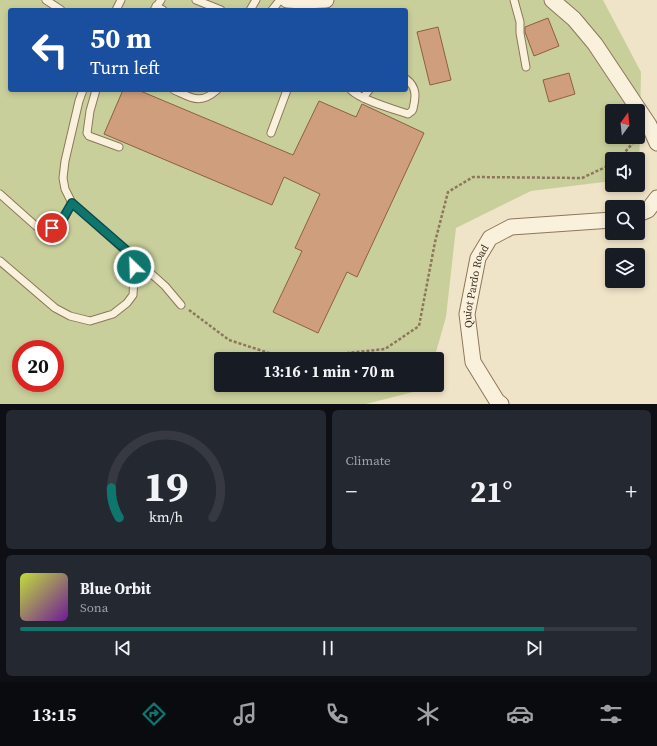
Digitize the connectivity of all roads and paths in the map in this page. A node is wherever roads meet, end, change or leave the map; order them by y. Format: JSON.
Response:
{"nodes":[{"id":1,"x":46,"y":0,"type":"edge"},
{"id":2,"x":161,"y":0,"type":"edge"},
{"id":3,"x":196,"y":0,"type":"edge"},
{"id":4,"x":280,"y":0,"type":"edge"},
{"id":5,"x":287,"y":0,"type":"edge"},
{"id":6,"x":326,"y":0,"type":"edge"},
{"id":7,"x":514,"y":0,"type":"edge"},
{"id":8,"x":552,"y":0,"type":"edge"},
{"id":9,"x":59,"y":8,"type":"edge"},
{"id":10,"x":155,"y":8,"type":"edge"},
{"id":11,"x":216,"y":8,"type":"edge"},
{"id":12,"x":274,"y":8,"type":"edge"},
{"id":13,"x":526,"y":67,"type":"dead end"},
{"id":14,"x":408,"y":81,"type":"edge"},
{"id":15,"x":82,"y":92,"type":"edge"},
{"id":16,"x":95,"y":92,"type":"edge"},
{"id":17,"x":179,"y":92,"type":"edge"},
{"id":18,"x":214,"y":92,"type":"edge"},
{"id":19,"x":286,"y":92,"type":"edge"},
{"id":20,"x":352,"y":92,"type":"edge"},
{"id":21,"x":368,"y":92,"type":"edge"},
{"id":22,"x":363,"y":98,"type":"junction"},
{"id":23,"x":271,"y":133,"type":"dead end"},
{"id":24,"x":657,"y":143,"type":"edge"},
{"id":25,"x":632,"y":144,"type":"edge"},
{"id":26,"x":119,"y":147,"type":"dead end"},
{"id":27,"x":625,"y":152,"type":"edge"},
{"id":28,"x":605,"y":167,"type":"edge"},
{"id":29,"x":0,"y":194,"type":"edge"},
{"id":30,"x":657,"y":198,"type":"edge"},
{"id":31,"x":72,"y":203,"type":"junction"},
{"id":32,"x":645,"y":211,"type":"edge"},
{"id":33,"x":605,"y":220,"type":"edge"},
{"id":34,"x":134,"y":257,"type":"junction"},
{"id":35,"x":0,"y":261,"type":"edge"},
{"id":36,"x":181,"y":305,"type":"joint"},
{"id":37,"x":498,"y":403,"type":"edge"}],
"edges":[{"from":1,"to":9,"type":"lane"},
{"from":2,"to":10,"type":"lane"},
{"from":3,"to":11,"type":"lane"},
{"from":4,"to":12,"type":"lane"},
{"from":5,"to":6,"type":"street"},
{"from":7,"to":13,"type":"lane"},
{"from":8,"to":24,"type":"street"},
{"from":14,"to":22,"type":"lane"},
{"from":15,"to":31,"type":"lane"},
{"from":16,"to":26,"type":"lane"},
{"from":17,"to":18,"type":"lane"},
{"from":19,"to":23,"type":"lane"},
{"from":20,"to":22,"type":"lane"},
{"from":21,"to":22,"type":"lane"},
{"from":25,"to":27,"type":"path"},
{"from":28,"to":36,"type":"path"},
{"from":29,"to":31,"type":"lane"},
{"from":30,"to":32,"type":"street"},
{"from":31,"to":34,"type":"lane"},
{"from":33,"to":37,"type":"street","name":"Quiot Pardo Road"},
{"from":34,"to":35,"type":"lane"},
{"from":34,"to":36,"type":"lane"}]}
